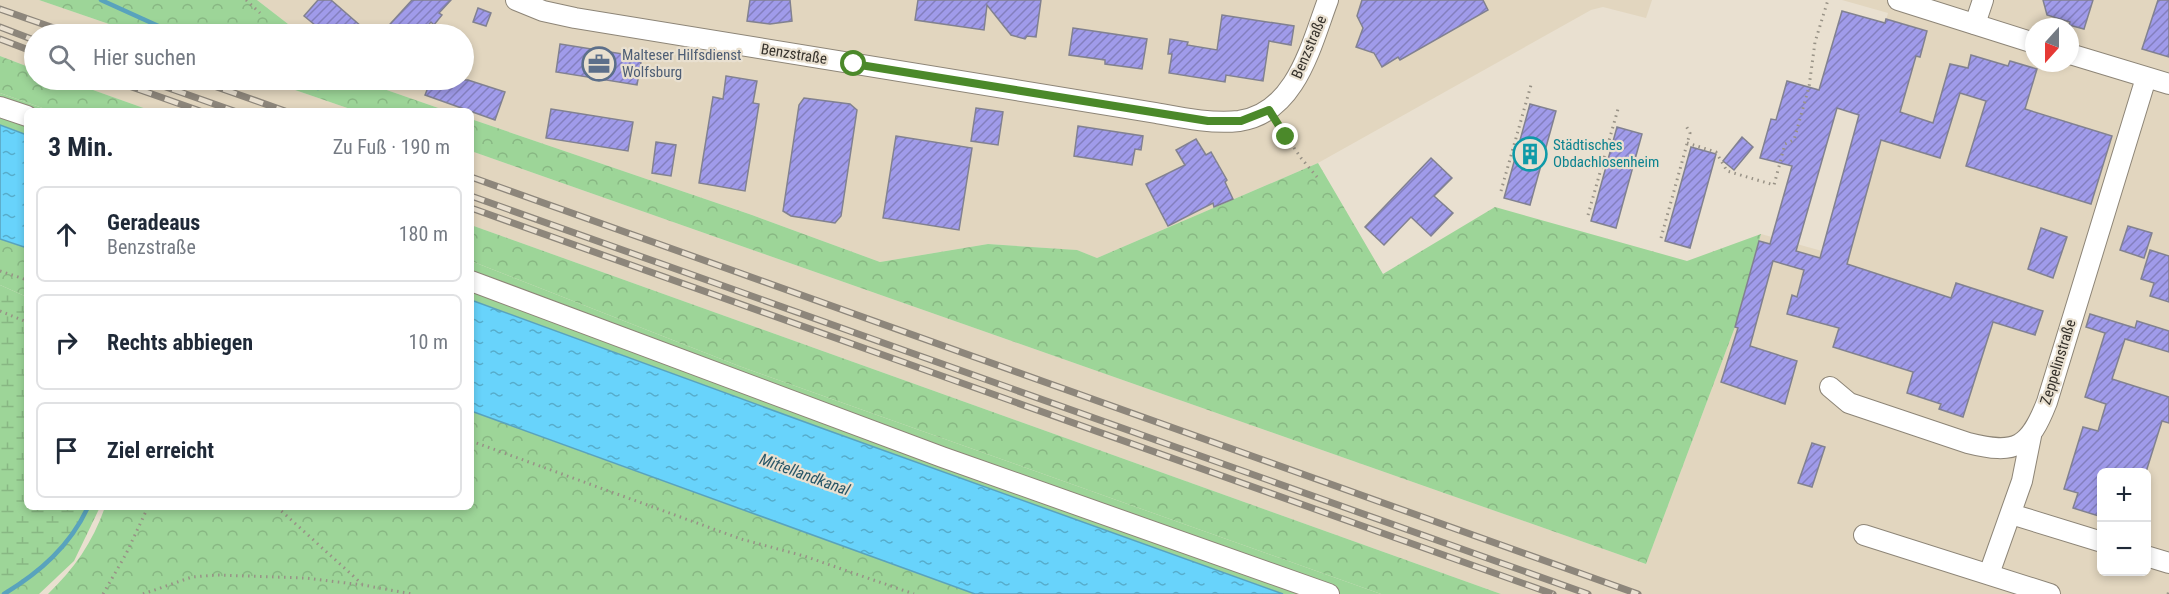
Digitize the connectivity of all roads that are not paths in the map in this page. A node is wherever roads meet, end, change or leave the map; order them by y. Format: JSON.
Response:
{"nodes":[{"id":1,"x":516,"y":0,"type":"edge"},
{"id":2,"x":1328,"y":0,"type":"edge"},
{"id":3,"x":1898,"y":0,"type":"edge"},
{"id":4,"x":1983,"y":0,"type":"edge"},
{"id":5,"x":1976,"y":24,"type":"junction"},
{"id":6,"x":2025,"y":40,"type":"edge"},
{"id":7,"x":2079,"y":57,"type":"edge"},
{"id":8,"x":2146,"y":78,"type":"junction"},
{"id":9,"x":2169,"y":84,"type":"edge"},
{"id":10,"x":0,"y":106,"type":"edge"},
{"id":11,"x":24,"y":115,"type":"edge"},
{"id":12,"x":474,"y":282,"type":"edge"},
{"id":13,"x":1830,"y":387,"type":"dead end"},
{"id":14,"x":2031,"y":436,"type":"junction"},
{"id":15,"x":2011,"y":514,"type":"junction"},
{"id":16,"x":1864,"y":535,"type":"dead end"},
{"id":17,"x":2097,"y":541,"type":"edge"},
{"id":18,"x":2151,"y":558,"type":"edge"},
{"id":19,"x":2169,"y":563,"type":"edge"},
{"id":20,"x":1989,"y":574,"type":"junction"},
{"id":21,"x":1329,"y":594,"type":"edge"},
{"id":22,"x":2050,"y":594,"type":"edge"}],
"edges":[{"from":1,"to":2,"type":"street","name":"Benzstraße"},
{"from":3,"to":5,"type":"street"},
{"from":4,"to":5,"type":"street"},
{"from":5,"to":6,"type":"street"},
{"from":7,"to":8,"type":"street"},
{"from":8,"to":9,"type":"street"},
{"from":8,"to":14,"type":"street","name":"Zeppelinstraße"},
{"from":10,"to":11,"type":"street"},
{"from":12,"to":21,"type":"street"},
{"from":13,"to":14,"type":"street"},
{"from":14,"to":15,"type":"street","name":"Zeppelinstraße"},
{"from":15,"to":17,"type":"street"},
{"from":15,"to":20,"type":"street","name":"Zeppelinstraße"},
{"from":16,"to":20,"type":"street"},
{"from":18,"to":19,"type":"street"},
{"from":20,"to":22,"type":"street"}]}
